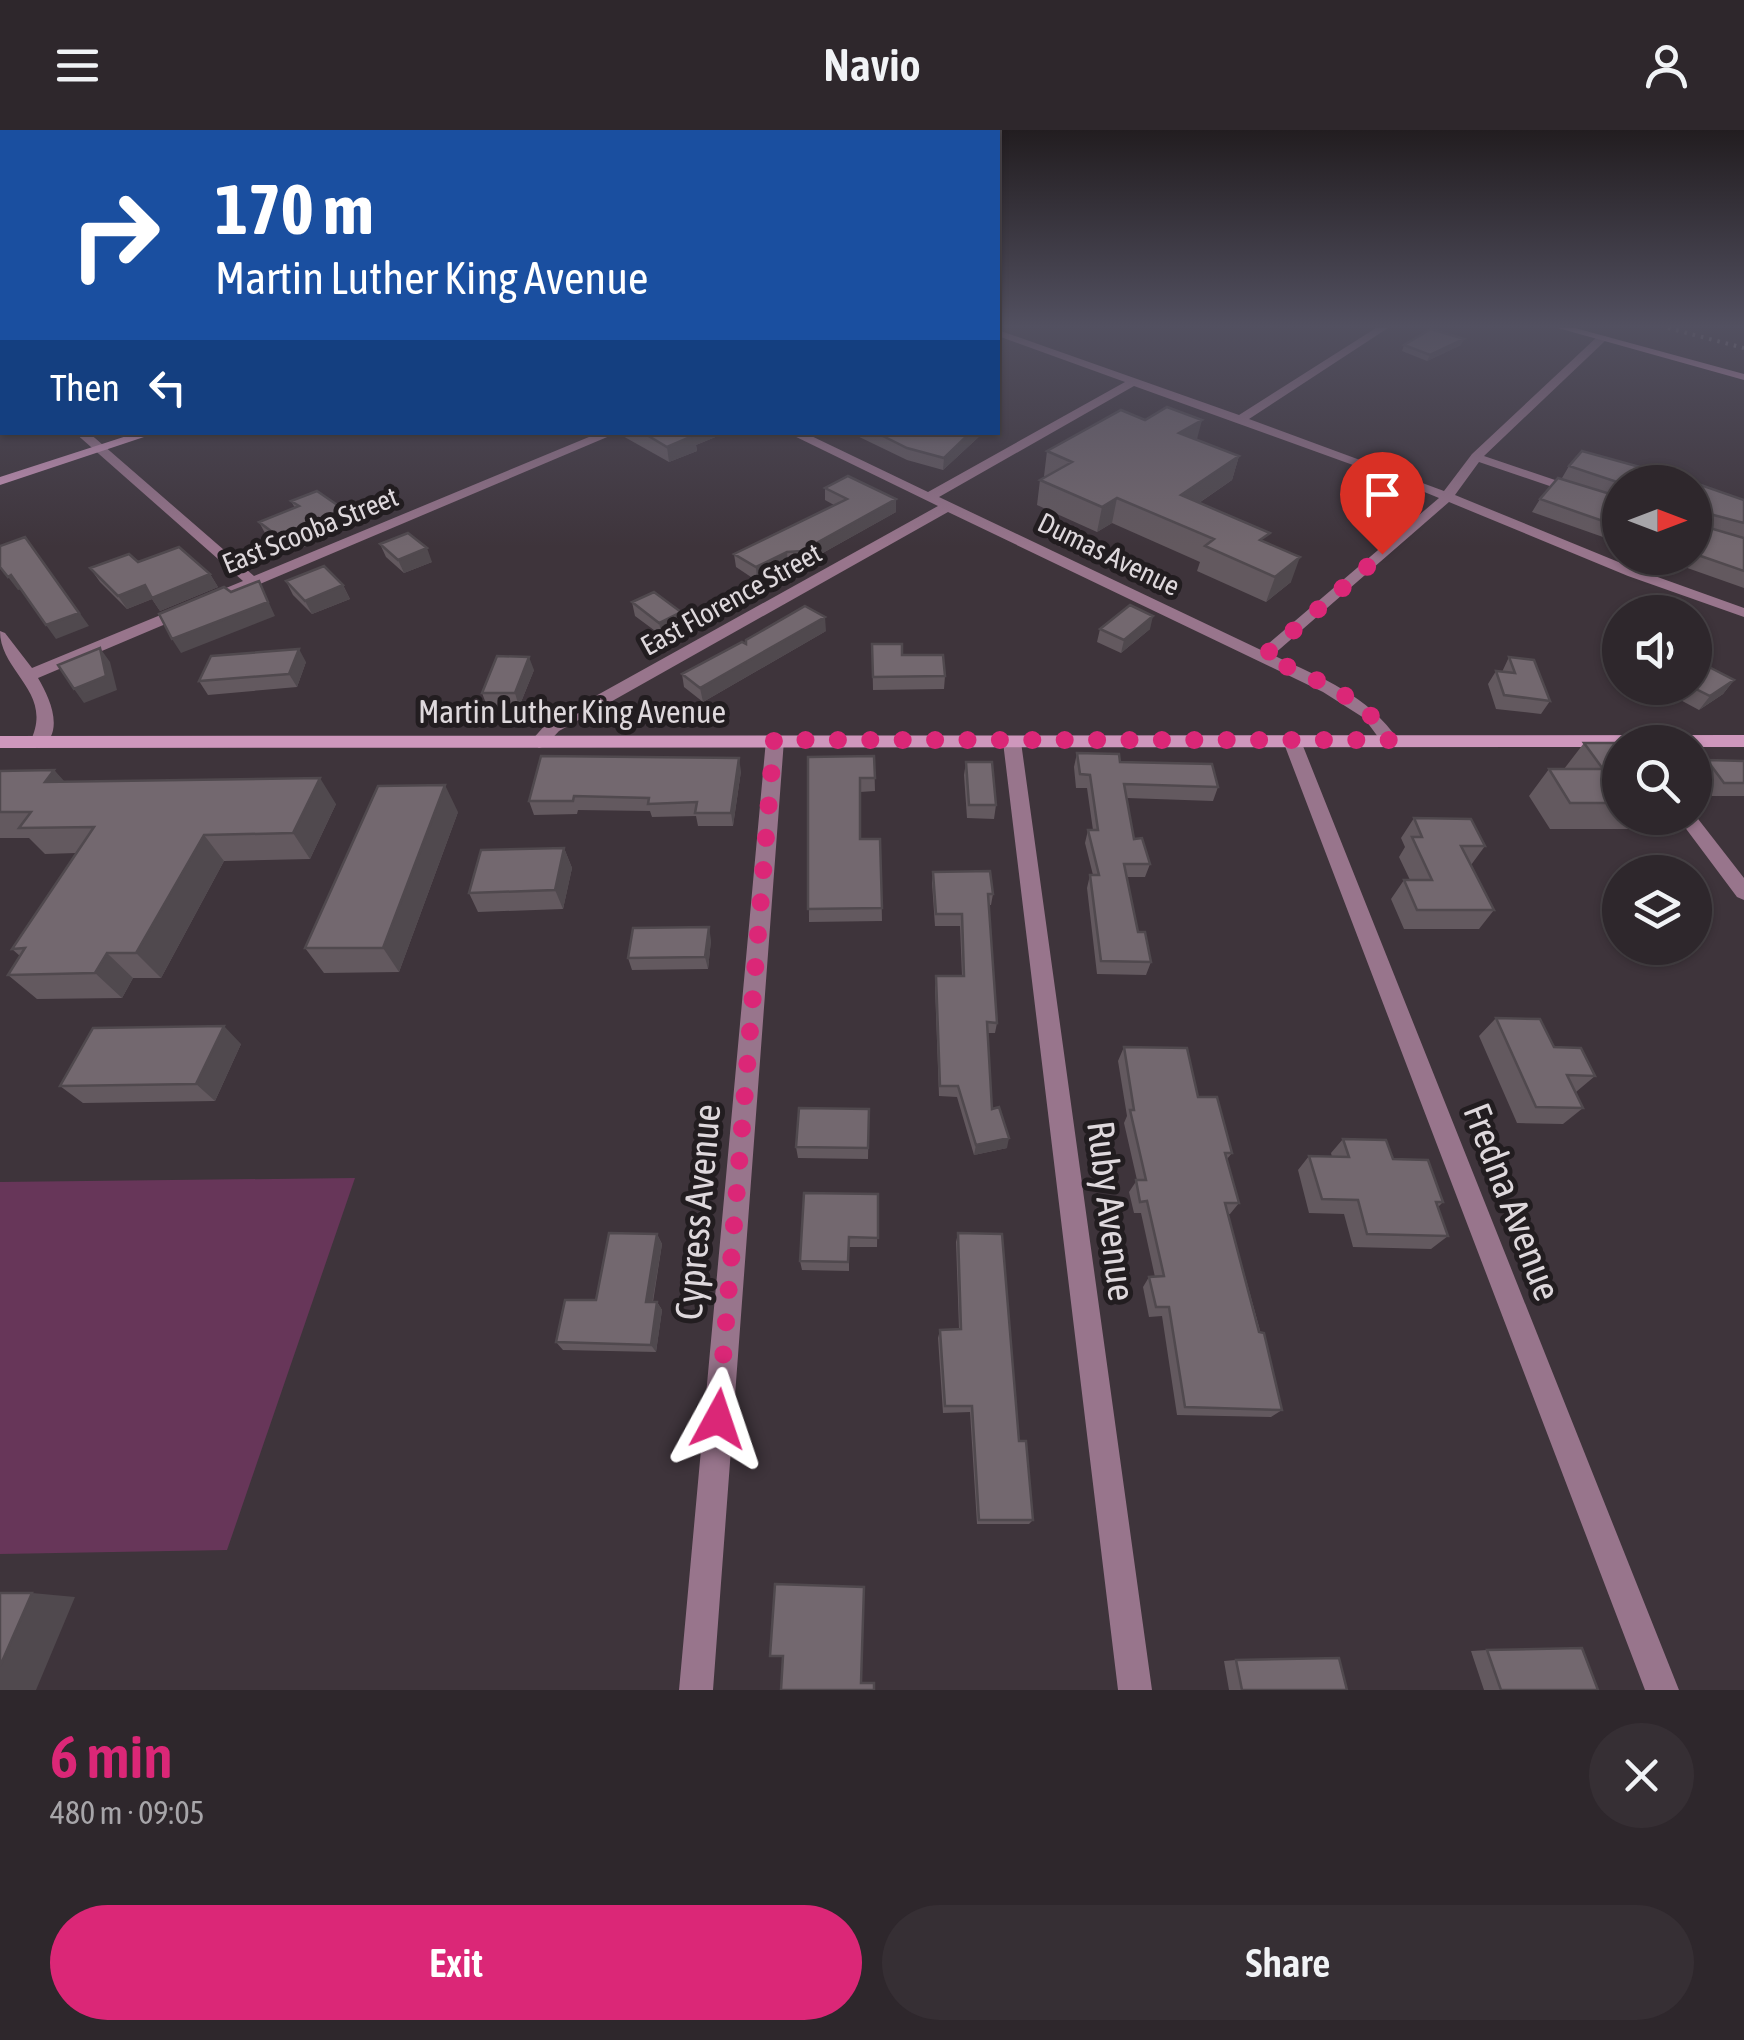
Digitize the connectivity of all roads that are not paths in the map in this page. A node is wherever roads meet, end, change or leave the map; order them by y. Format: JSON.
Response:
{"nodes":[{"id":1,"x":1101,"y":401,"type":"edge"},
{"id":2,"x":1188,"y":401,"type":"edge"},
{"id":3,"x":1269,"y":401,"type":"edge"},
{"id":4,"x":1536,"y":401,"type":"edge"},
{"id":5,"x":1241,"y":419,"type":"junction"},
{"id":6,"x":83,"y":435,"type":"edge"},
{"id":7,"x":145,"y":435,"type":"edge"},
{"id":8,"x":606,"y":435,"type":"edge"},
{"id":9,"x":799,"y":435,"type":"edge"},
{"id":10,"x":98,"y":450,"type":"junction"},
{"id":11,"x":1476,"y":457,"type":"junction"},
{"id":12,"x":0,"y":481,"type":"edge"},
{"id":13,"x":1447,"y":495,"type":"junction"},
{"id":14,"x":931,"y":496,"type":"junction"},
{"id":15,"x":1602,"y":500,"type":"edge"},
{"id":16,"x":950,"y":505,"type":"junction"},
{"id":17,"x":251,"y":581,"type":"junction"},
{"id":18,"x":1744,"y":614,"type":"edge"},
{"id":19,"x":0,"y":636,"type":"edge"},
{"id":20,"x":1264,"y":656,"type":"junction"},
{"id":21,"x":28,"y":676,"type":"junction"},
{"id":22,"x":774,"y":740,"type":"junction"},
{"id":23,"x":1292,"y":740,"type":"junction"},
{"id":24,"x":1390,"y":740,"type":"junction"},
{"id":25,"x":1744,"y":740,"type":"edge"},
{"id":26,"x":1712,"y":741,"type":"edge"},
{"id":27,"x":0,"y":742,"type":"edge"},
{"id":28,"x":39,"y":742,"type":"junction"},
{"id":29,"x":539,"y":742,"type":"junction"},
{"id":30,"x":1012,"y":742,"type":"junction"},
{"id":31,"x":1602,"y":742,"type":"edge"},
{"id":32,"x":1700,"y":835,"type":"edge"},
{"id":33,"x":1744,"y":892,"type":"edge"},
{"id":34,"x":696,"y":1690,"type":"edge"},
{"id":35,"x":1135,"y":1690,"type":"edge"},
{"id":36,"x":1662,"y":1690,"type":"edge"}],
"edges":[{"from":1,"to":14,"type":"street"},
{"from":2,"to":5,"type":"street"},
{"from":3,"to":5,"type":"street"},
{"from":4,"to":11,"type":"street"},
{"from":5,"to":13,"type":"street"},
{"from":6,"to":10,"type":"street"},
{"from":7,"to":10,"type":"street"},
{"from":8,"to":17,"type":"street","name":"East Scooba Street"},
{"from":9,"to":14,"type":"street","name":"Dumas Avenue"},
{"from":10,"to":12,"type":"street"},
{"from":10,"to":17,"type":"street"},
{"from":11,"to":13,"type":"street"},
{"from":11,"to":15,"type":"street"},
{"from":13,"to":18,"type":"street"},
{"from":13,"to":20,"type":"street"},
{"from":14,"to":16,"type":"street","name":"Dumas Avenue"},
{"from":16,"to":20,"type":"street","name":"Dumas Avenue"},
{"from":16,"to":29,"type":"street","name":"East Florence Street"},
{"from":17,"to":21,"type":"street","name":"East Scooba Street"},
{"from":19,"to":21,"type":"street"},
{"from":20,"to":24,"type":"street","name":"Dumas Avenue"},
{"from":21,"to":28,"type":"street"},
{"from":22,"to":29,"type":"street","name":"Martin Luther King Avenue"},
{"from":22,"to":30,"type":"street","name":"Martin Luther King Avenue"},
{"from":22,"to":34,"type":"street","name":"Cypress Avenue"},
{"from":23,"to":24,"type":"street","name":"Martin Luther King Avenue"},
{"from":23,"to":30,"type":"street","name":"Martin Luther King Avenue"},
{"from":23,"to":36,"type":"street","name":"Fredna Avenue"},
{"from":24,"to":31,"type":"street","name":"Martin Luther King Avenue"},
{"from":25,"to":26,"type":"street","name":"Martin Luther King Avenue"},
{"from":27,"to":28,"type":"street","name":"Martin Luther King Avenue"},
{"from":28,"to":29,"type":"street","name":"Martin Luther King Avenue"},
{"from":30,"to":35,"type":"street","name":"Ruby Avenue"},
{"from":32,"to":33,"type":"street"}]}
